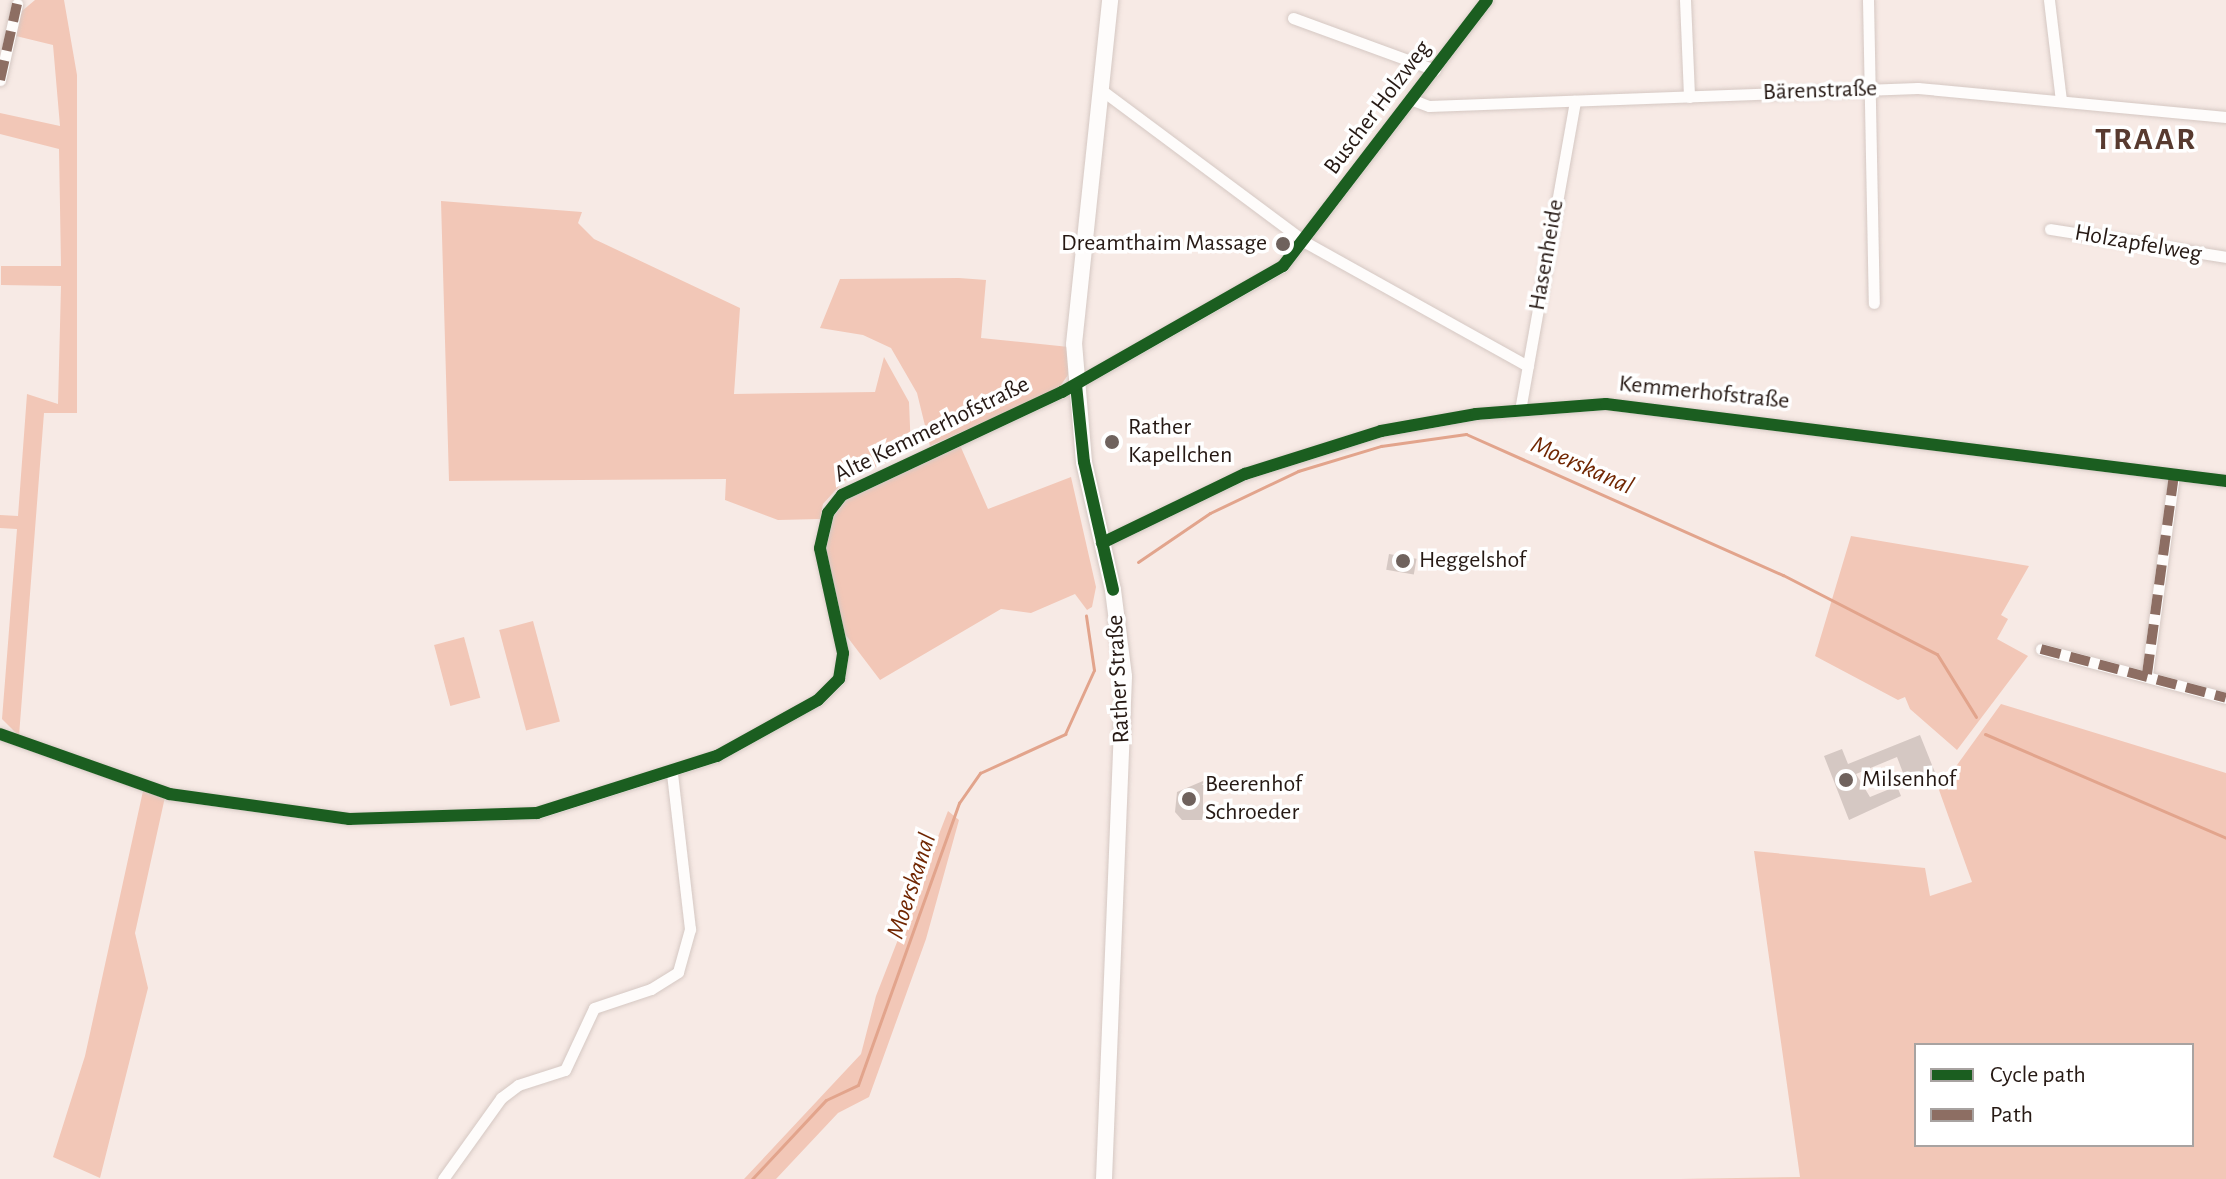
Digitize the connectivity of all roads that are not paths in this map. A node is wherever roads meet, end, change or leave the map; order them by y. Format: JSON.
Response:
{"nodes":[{"id":1,"x":1110,"y":0,"type":"edge"},
{"id":2,"x":1487,"y":0,"type":"edge"},
{"id":3,"x":1685,"y":0,"type":"edge"},
{"id":4,"x":1868,"y":0,"type":"edge"},
{"id":5,"x":2049,"y":0,"type":"edge"},
{"id":6,"x":19,"y":1,"type":"edge"},
{"id":7,"x":1293,"y":18,"type":"dead end"},
{"id":8,"x":1435,"y":70,"type":"junction"},
{"id":9,"x":0,"y":80,"type":"edge"},
{"id":10,"x":1100,"y":89,"type":"junction"},
{"id":11,"x":1867,"y":89,"type":"junction"},
{"id":12,"x":1689,"y":97,"type":"junction"},
{"id":13,"x":1413,"y":100,"type":"junction"},
{"id":14,"x":2061,"y":100,"type":"junction"},
{"id":15,"x":1575,"y":101,"type":"junction"},
{"id":16,"x":2226,"y":117,"type":"edge"},
{"id":17,"x":2050,"y":229,"type":"dead end"},
{"id":18,"x":1305,"y":242,"type":"junction"},
{"id":19,"x":2226,"y":257,"type":"edge"},
{"id":20,"x":1874,"y":303,"type":"dead end"},
{"id":21,"x":1528,"y":366,"type":"junction"},
{"id":22,"x":1076,"y":385,"type":"junction"},
{"id":23,"x":1520,"y":410,"type":"junction"},
{"id":24,"x":2174,"y":474,"type":"junction"},
{"id":25,"x":2226,"y":481,"type":"edge"},
{"id":26,"x":1102,"y":543,"type":"junction"},
{"id":27,"x":2041,"y":649,"type":"dead end"},
{"id":28,"x":2147,"y":674,"type":"junction"},
{"id":29,"x":2226,"y":698,"type":"edge"},
{"id":30,"x":0,"y":734,"type":"edge"},
{"id":31,"x":672,"y":774,"type":"junction"},
{"id":32,"x":443,"y":1179,"type":"edge"},
{"id":33,"x":1104,"y":1179,"type":"edge"}],
"edges":[{"from":1,"to":10,"type":"street","name":"Rather Straße"},
{"from":2,"to":8,"type":"street","name":"Buscher Holzweg"},
{"from":3,"to":12,"type":"street"},
{"from":4,"to":11,"type":"street"},
{"from":5,"to":14,"type":"street"},
{"from":6,"to":9,"type":"street"},
{"from":7,"to":8,"type":"street","name":"Buscher Holzweg"},
{"from":8,"to":13,"type":"street","name":"Buscher Holzweg"},
{"from":10,"to":18,"type":"street"},
{"from":10,"to":22,"type":"street","name":"Rather Straße"},
{"from":11,"to":12,"type":"street","name":"Bärenstraße"},
{"from":11,"to":14,"type":"street","name":"Bärenstraße"},
{"from":11,"to":20,"type":"street"},
{"from":12,"to":15,"type":"street","name":"Bärenstraße"},
{"from":13,"to":15,"type":"street","name":"Bärenstraße"},
{"from":13,"to":18,"type":"street","name":"Buscher Holzweg"},
{"from":14,"to":16,"type":"street","name":"Bärenstraße"},
{"from":15,"to":21,"type":"street","name":"Hasenheide"},
{"from":17,"to":19,"type":"street","name":"Holzapfelweg"},
{"from":18,"to":21,"type":"street"},
{"from":18,"to":22,"type":"street","name":"Alte Kemmerhofstraße"},
{"from":21,"to":23,"type":"street","name":"Hasenheide"},
{"from":22,"to":26,"type":"street","name":"Rather Straße"},
{"from":22,"to":31,"type":"street","name":"Alte Kemmerhofstraße"},
{"from":23,"to":24,"type":"street","name":"Kemmerhofstraße"},
{"from":23,"to":26,"type":"street","name":"Kemmerhofstraße"},
{"from":24,"to":25,"type":"street","name":"Kemmerhofstraße"},
{"from":24,"to":28,"type":"street"},
{"from":26,"to":33,"type":"street","name":"Rather Straße"},
{"from":27,"to":28,"type":"street"},
{"from":28,"to":29,"type":"street"},
{"from":30,"to":31,"type":"street","name":"Alte Kemmerhofstraße"},
{"from":31,"to":32,"type":"street"}]}
